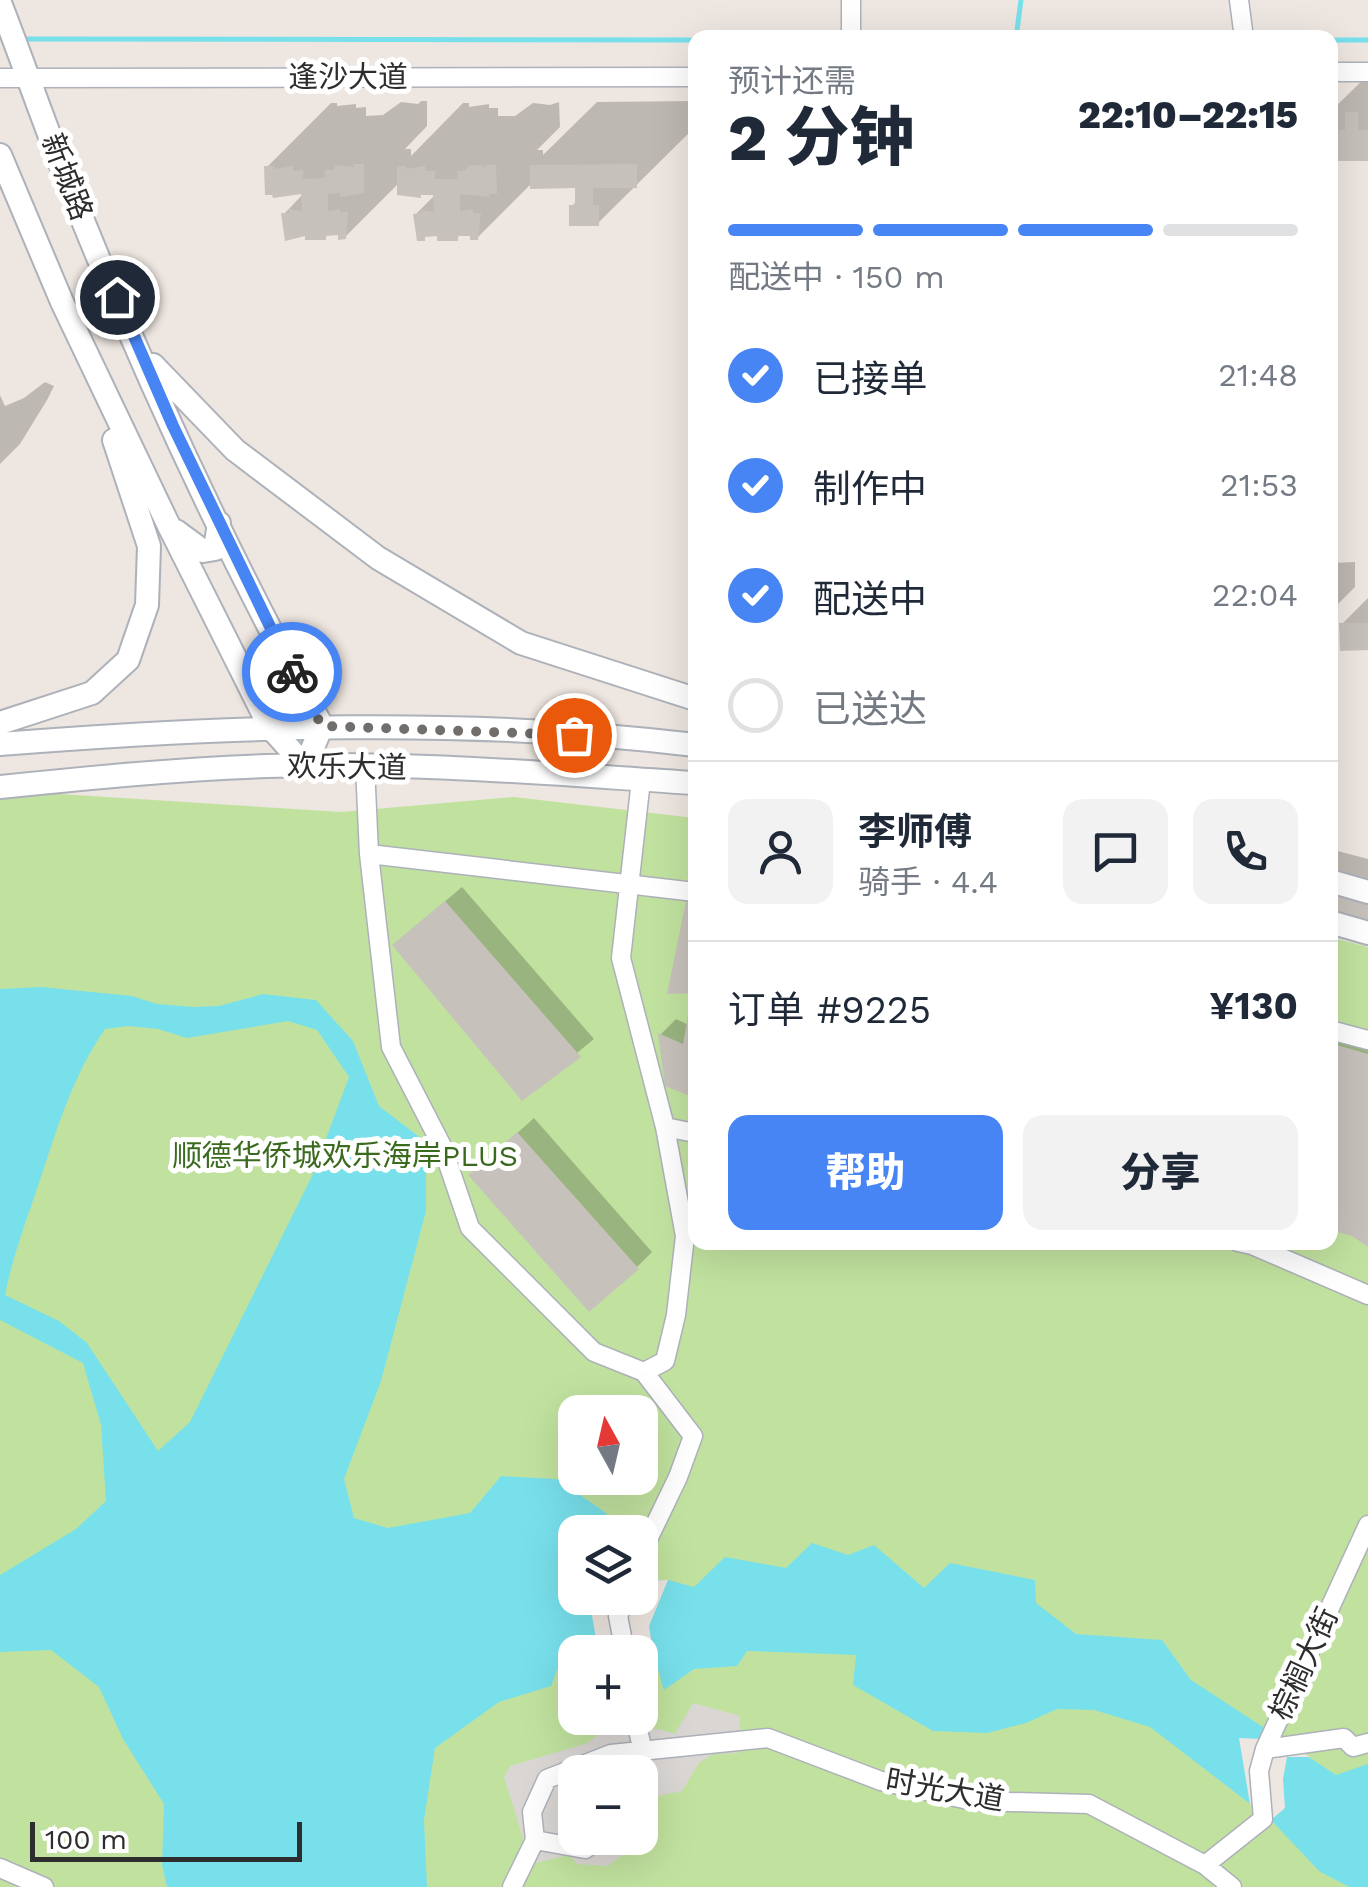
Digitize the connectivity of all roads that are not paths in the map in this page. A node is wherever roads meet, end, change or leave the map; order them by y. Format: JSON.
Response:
{"nodes":[{"id":1,"x":1239,"y":0,"type":"edge"},
{"id":2,"x":0,"y":4,"type":"edge"},
{"id":3,"x":851,"y":4,"type":"edge"},
{"id":4,"x":1244,"y":29,"type":"edge"},
{"id":5,"x":851,"y":30,"type":"edge"},
{"id":6,"x":1338,"y":72,"type":"edge"},
{"id":7,"x":1368,"y":72,"type":"edge"},
{"id":8,"x":688,"y":76,"type":"edge"},
{"id":9,"x":0,"y":78,"type":"edge"},
{"id":10,"x":28,"y":78,"type":"junction"},
{"id":11,"x":0,"y":155,"type":"edge"},
{"id":12,"x":85,"y":352,"type":"junction"},
{"id":13,"x":141,"y":352,"type":"junction"},
{"id":14,"x":219,"y":523,"type":"junction"},
{"id":15,"x":169,"y":526,"type":"junction"},
{"id":16,"x":688,"y":697,"type":"edge"},
{"id":17,"x":0,"y":722,"type":"edge"},
{"id":18,"x":322,"y":726,"type":"junction"},
{"id":19,"x":270,"y":727,"type":"junction"},
{"id":20,"x":478,"y":730,"type":"junction"},
{"id":21,"x":86,"y":738,"type":"junction"},
{"id":22,"x":0,"y":744,"type":"edge"},
{"id":23,"x":688,"y":745,"type":"edge"},
{"id":24,"x":305,"y":766,"type":"junction"},
{"id":25,"x":365,"y":766,"type":"junction"},
{"id":26,"x":477,"y":770,"type":"junction"},
{"id":27,"x":91,"y":778,"type":"junction"},
{"id":28,"x":641,"y":780,"type":"junction"},
{"id":29,"x":688,"y":783,"type":"edge"},
{"id":30,"x":0,"y":787,"type":"edge"},
{"id":31,"x":369,"y":854,"type":"junction"},
{"id":32,"x":1338,"y":884,"type":"edge"},
{"id":33,"x":629,"y":886,"type":"junction"},
{"id":34,"x":688,"y":891,"type":"edge"},
{"id":35,"x":1368,"y":892,"type":"edge"},
{"id":36,"x":1338,"y":924,"type":"edge"},
{"id":37,"x":1368,"y":933,"type":"edge"},
{"id":38,"x":1338,"y":1032,"type":"edge"},
{"id":39,"x":1368,"y":1040,"type":"edge"},
{"id":40,"x":665,"y":1128,"type":"junction"},
{"id":41,"x":688,"y":1133,"type":"edge"},
{"id":42,"x":1264,"y":1250,"type":"edge"},
{"id":43,"x":1368,"y":1295,"type":"edge"},
{"id":44,"x":644,"y":1372,"type":"junction"},
{"id":45,"x":658,"y":1519,"type":"edge"},
{"id":46,"x":1368,"y":1525,"type":"edge"},
{"id":47,"x":639,"y":1735,"type":"edge"},
{"id":48,"x":1368,"y":1744,"type":"edge"},
{"id":49,"x":1266,"y":1749,"type":"junction"},
{"id":50,"x":643,"y":1751,"type":"junction"},
{"id":51,"x":642,"y":1755,"type":"edge"},
{"id":52,"x":536,"y":1840,"type":"junction"},
{"id":53,"x":558,"y":1844,"type":"edge"},
{"id":54,"x":1205,"y":1865,"type":"junction"},
{"id":55,"x":0,"y":1868,"type":"edge"},
{"id":56,"x":44,"y":1887,"type":"edge"},
{"id":57,"x":512,"y":1887,"type":"edge"},
{"id":58,"x":1232,"y":1887,"type":"edge"}],
"edges":[{"from":1,"to":4,"type":"street"},
{"from":2,"to":10,"type":"street","name":"新城路"},
{"from":3,"to":5,"type":"street"},
{"from":6,"to":7,"type":"street"},
{"from":8,"to":10,"type":"street","name":"逢沙大道"},
{"from":9,"to":10,"type":"street","name":"逢沙大道"},
{"from":10,"to":13,"type":"street","name":"新城路"},
{"from":11,"to":12,"type":"street","name":"新城路"},
{"from":12,"to":15,"type":"street","name":"新城路"},
{"from":12,"to":17,"type":"street"},
{"from":13,"to":14,"type":"street","name":"新城路"},
{"from":13,"to":16,"type":"street"},
{"from":14,"to":15,"type":"street"},
{"from":14,"to":18,"type":"street","name":"新城路"},
{"from":15,"to":19,"type":"street","name":"新城路"},
{"from":18,"to":19,"type":"street","name":"欢乐大道"},
{"from":18,"to":20,"type":"street","name":"欢乐大道"},
{"from":18,"to":24,"type":"street"},
{"from":19,"to":21,"type":"street","name":"欢乐大道"},
{"from":19,"to":24,"type":"street","name":"新城路"},
{"from":20,"to":23,"type":"street","name":"欢乐大道"},
{"from":20,"to":26,"type":"street"},
{"from":21,"to":22,"type":"street","name":"欢乐大道"},
{"from":21,"to":27,"type":"street"},
{"from":24,"to":25,"type":"street","name":"欢乐大道"},
{"from":24,"to":27,"type":"street","name":"欢乐大道"},
{"from":25,"to":26,"type":"street","name":"欢乐大道"},
{"from":25,"to":31,"type":"street"},
{"from":26,"to":28,"type":"street","name":"欢乐大道"},
{"from":27,"to":30,"type":"street","name":"欢乐大道"},
{"from":28,"to":29,"type":"street","name":"欢乐大道"},
{"from":28,"to":33,"type":"street"},
{"from":31,"to":33,"type":"street"},
{"from":31,"to":44,"type":"street"},
{"from":32,"to":35,"type":"street"},
{"from":33,"to":34,"type":"street"},
{"from":33,"to":40,"type":"street"},
{"from":36,"to":37,"type":"street"},
{"from":38,"to":39,"type":"street"},
{"from":40,"to":41,"type":"street"},
{"from":40,"to":44,"type":"street"},
{"from":42,"to":43,"type":"street"},
{"from":44,"to":45,"type":"street"},
{"from":46,"to":49,"type":"street","name":"棕榈大街"},
{"from":47,"to":50,"type":"street"},
{"from":48,"to":49,"type":"street"},
{"from":49,"to":54,"type":"street","name":"棕榈大街"},
{"from":50,"to":51,"type":"street"},
{"from":50,"to":52,"type":"street","name":"时光大道"},
{"from":50,"to":54,"type":"street","name":"时光大道"},
{"from":52,"to":53,"type":"street"},
{"from":52,"to":57,"type":"street"},
{"from":54,"to":58,"type":"street","name":"时光大道"},
{"from":55,"to":56,"type":"street"}]}
